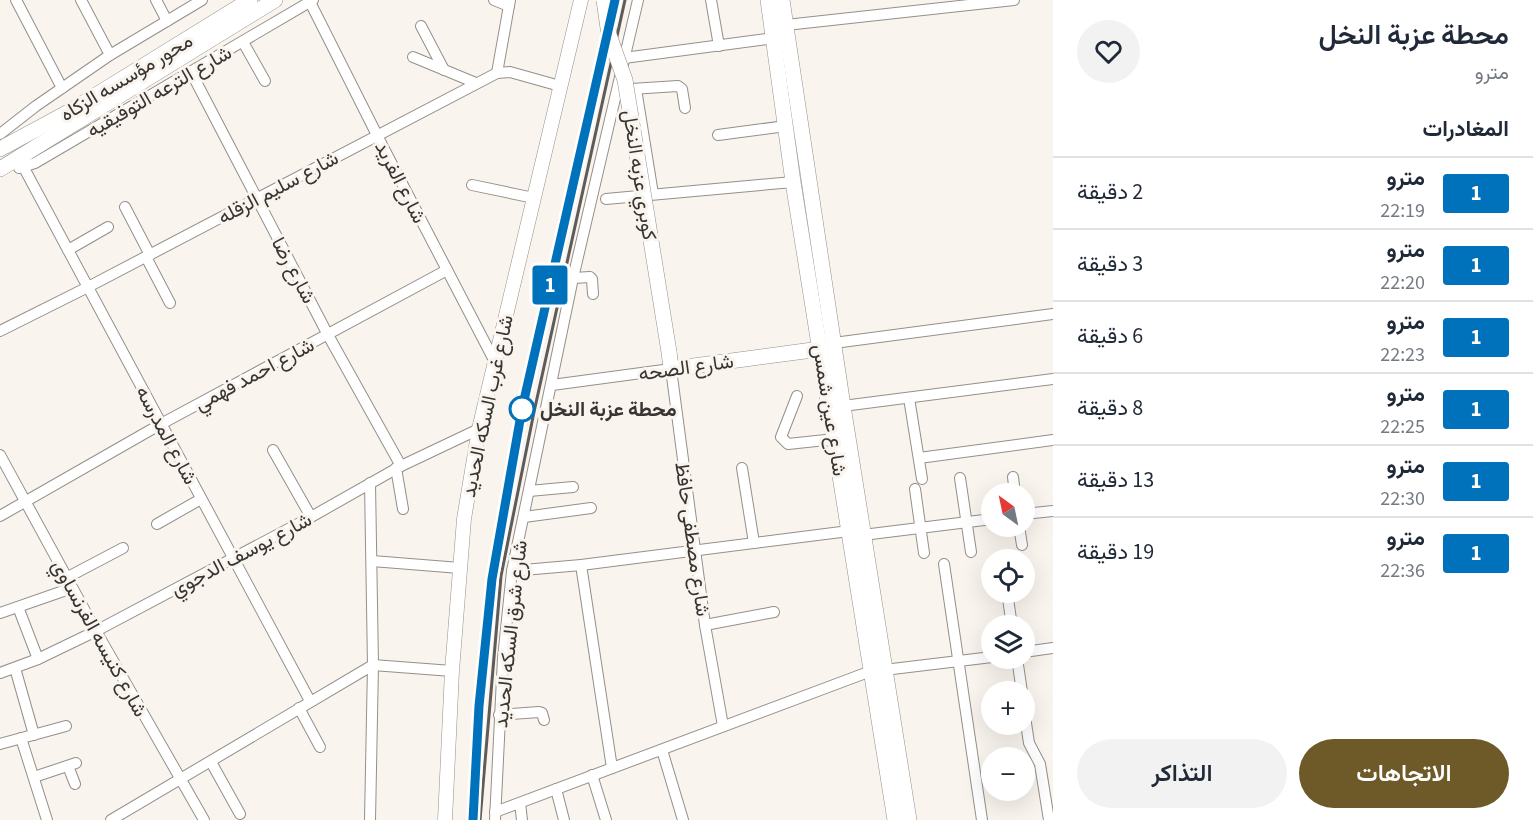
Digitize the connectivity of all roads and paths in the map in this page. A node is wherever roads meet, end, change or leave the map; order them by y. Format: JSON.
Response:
{"nodes":[{"id":1,"x":16,"y":0,"type":"edge"},
{"id":2,"x":81,"y":0,"type":"edge"},
{"id":3,"x":156,"y":0,"type":"edge"},
{"id":4,"x":202,"y":0,"type":"edge"},
{"id":5,"x":250,"y":0,"type":"edge"},
{"id":6,"x":275,"y":0,"type":"edge"},
{"id":7,"x":494,"y":0,"type":"edge"},
{"id":8,"x":581,"y":0,"type":"edge"},
{"id":9,"x":604,"y":0,"type":"edge"},
{"id":10,"x":638,"y":0,"type":"edge"},
{"id":11,"x":711,"y":0,"type":"edge"},
{"id":12,"x":768,"y":0,"type":"edge"},
{"id":13,"x":782,"y":0,"type":"edge"},
{"id":14,"x":1014,"y":0,"type":"edge"},
{"id":15,"x":312,"y":1,"type":"edge"},
{"id":16,"x":992,"y":1,"type":"edge"},
{"id":17,"x":509,"y":3,"type":"edge"},
{"id":18,"x":167,"y":21,"type":"junction"},
{"id":19,"x":786,"y":24,"type":"junction"},
{"id":20,"x":421,"y":26,"type":"dead end"},
{"id":21,"x":774,"y":38,"type":"junction"},
{"id":22,"x":243,"y":42,"type":"junction"},
{"id":23,"x":719,"y":46,"type":"junction"},
{"id":24,"x":110,"y":55,"type":"junction"},
{"id":25,"x":413,"y":57,"type":"dead end"},
{"id":26,"x":624,"y":58,"type":"junction"},
{"id":27,"x":444,"y":70,"type":"junction"},
{"id":28,"x":191,"y":72,"type":"junction"},
{"id":29,"x":497,"y":73,"type":"junction"},
{"id":30,"x":265,"y":81,"type":"dead end"},
{"id":31,"x":476,"y":83,"type":"junction"},
{"id":32,"x":560,"y":87,"type":"junction"},
{"id":33,"x":62,"y":88,"type":"junction"},
{"id":34,"x":636,"y":89,"type":"junction"},
{"id":35,"x":616,"y":90,"type":"junction"},
{"id":36,"x":685,"y":108,"type":"dead end"},
{"id":37,"x":786,"y":126,"type":"junction"},
{"id":38,"x":0,"y":134,"type":"edge"},
{"id":39,"x":377,"y":135,"type":"junction"},
{"id":40,"x":718,"y":135,"type":"dead end"},
{"id":41,"x":0,"y":149,"type":"edge"},
{"id":42,"x":24,"y":168,"type":"junction"},
{"id":43,"x":0,"y":169,"type":"edge"},
{"id":44,"x":794,"y":182,"type":"junction"},
{"id":45,"x":472,"y":185,"type":"dead end"},
{"id":46,"x":653,"y":194,"type":"junction"},
{"id":47,"x":534,"y":198,"type":"junction"},
{"id":48,"x":257,"y":199,"type":"junction"},
{"id":49,"x":606,"y":199,"type":"dead end"},
{"id":50,"x":125,"y":207,"type":"dead end"},
{"id":51,"x":108,"y":227,"type":"dead end"},
{"id":52,"x":68,"y":250,"type":"junction"},
{"id":53,"x":148,"y":256,"type":"junction"},
{"id":54,"x":447,"y":270,"type":"junction"},
{"id":55,"x":573,"y":278,"type":"junction"},
{"id":56,"x":87,"y":287,"type":"junction"},
{"id":57,"x":593,"y":294,"type":"dead end"},
{"id":58,"x":170,"y":303,"type":"dead end"},
{"id":59,"x":1053,"y":314,"type":"edge"},
{"id":60,"x":0,"y":331,"type":"edge"},
{"id":61,"x":328,"y":335,"type":"junction"},
{"id":62,"x":827,"y":346,"type":"junction"},
{"id":63,"x":669,"y":352,"type":"joint"},
{"id":64,"x":495,"y":362,"type":"junction"},
{"id":65,"x":670,"y":369,"type":"junction"},
{"id":66,"x":1053,"y":379,"type":"edge"},
{"id":67,"x":552,"y":385,"type":"junction"},
{"id":68,"x":797,"y":396,"type":"dead end"},
{"id":69,"x":909,"y":398,"type":"junction"},
{"id":70,"x":843,"y":406,"type":"junction"},
{"id":71,"x":161,"y":424,"type":"junction"},
{"id":72,"x":479,"y":429,"type":"junction"},
{"id":73,"x":835,"y":439,"type":"junction"},
{"id":74,"x":1053,"y":440,"type":"edge"},
{"id":75,"x":273,"y":450,"type":"dead end"},
{"id":76,"x":0,"y":457,"type":"edge"},
{"id":77,"x":919,"y":458,"type":"junction"},
{"id":78,"x":398,"y":467,"type":"junction"},
{"id":79,"x":742,"y":468,"type":"dead end"},
{"id":80,"x":1013,"y":477,"type":"dead end"},
{"id":81,"x":960,"y":478,"type":"dead end"},
{"id":82,"x":922,"y":479,"type":"dead end"},
{"id":83,"x":370,"y":483,"type":"junction"},
{"id":84,"x":1014,"y":483,"type":"edge"},
{"id":85,"x":573,"y":487,"type":"dead end"},
{"id":86,"x":915,"y":489,"type":"dead end"},
{"id":87,"x":529,"y":491,"type":"junction"},
{"id":88,"x":201,"y":499,"type":"junction"},
{"id":89,"x":24,"y":501,"type":"junction"},
{"id":90,"x":591,"y":508,"type":"dead end"},
{"id":91,"x":403,"y":509,"type":"dead end"},
{"id":92,"x":1053,"y":511,"type":"edge"},
{"id":93,"x":1035,"y":513,"type":"edge"},
{"id":94,"x":0,"y":516,"type":"edge"},
{"id":95,"x":311,"y":517,"type":"junction"},
{"id":96,"x":524,"y":517,"type":"junction"},
{"id":97,"x":981,"y":520,"type":"edge"},
{"id":98,"x":967,"y":522,"type":"junction"},
{"id":99,"x":157,"y":524,"type":"dead end"},
{"id":100,"x":921,"y":528,"type":"junction"},
{"id":101,"x":856,"y":533,"type":"junction"},
{"id":102,"x":1021,"y":537,"type":"edge"},
{"id":103,"x":754,"y":543,"type":"junction"},
{"id":104,"x":1022,"y":545,"type":"dead end"},
{"id":105,"x":123,"y":548,"type":"dead end"},
{"id":106,"x":695,"y":551,"type":"junction"},
{"id":107,"x":971,"y":552,"type":"dead end"},
{"id":108,"x":924,"y":553,"type":"dead end"},
{"id":109,"x":232,"y":557,"type":"junction"},
{"id":110,"x":372,"y":561,"type":"junction"},
{"id":111,"x":944,"y":564,"type":"dead end"},
{"id":112,"x":581,"y":566,"type":"junction"},
{"id":113,"x":460,"y":568,"type":"junction"},
{"id":114,"x":512,"y":571,"type":"junction"},
{"id":115,"x":69,"y":583,"type":"junction"},
{"id":116,"x":18,"y":607,"type":"junction"},
{"id":117,"x":774,"y":612,"type":"dead end"},
{"id":118,"x":0,"y":614,"type":"edge"},
{"id":119,"x":705,"y":626,"type":"junction"},
{"id":120,"x":96,"y":631,"type":"junction"},
{"id":121,"x":1053,"y":648,"type":"edge"},
{"id":122,"x":1035,"y":650,"type":"edge"},
{"id":123,"x":981,"y":658,"type":"edge"},
{"id":124,"x":38,"y":659,"type":"junction"},
{"id":125,"x":957,"y":661,"type":"junction"},
{"id":126,"x":373,"y":665,"type":"junction"},
{"id":127,"x":15,"y":668,"type":"junction"},
{"id":128,"x":452,"y":670,"type":"junction"},
{"id":129,"x":878,"y":671,"type":"junction"},
{"id":130,"x":0,"y":673,"type":"edge"},
{"id":131,"x":310,"y":701,"type":"junction"},
{"id":132,"x":299,"y":708,"type":"junction"},
{"id":133,"x":500,"y":715,"type":"junction"},
{"id":134,"x":544,"y":720,"type":"dead end"},
{"id":135,"x":66,"y":726,"type":"dead end"},
{"id":136,"x":723,"y":726,"type":"junction"},
{"id":137,"x":34,"y":735,"type":"junction"},
{"id":138,"x":1028,"y":735,"type":"edge"},
{"id":139,"x":21,"y":738,"type":"junction"},
{"id":140,"x":0,"y":744,"type":"edge"},
{"id":141,"x":320,"y":747,"type":"dead end"},
{"id":142,"x":662,"y":750,"type":"junction"},
{"id":143,"x":211,"y":762,"type":"junction"},
{"id":144,"x":612,"y":768,"type":"junction"},
{"id":145,"x":592,"y":775,"type":"junction"},
{"id":146,"x":34,"y":777,"type":"junction"},
{"id":147,"x":181,"y":780,"type":"junction"},
{"id":148,"x":75,"y":784,"type":"dead end"},
{"id":149,"x":556,"y":789,"type":"junction"},
{"id":150,"x":520,"y":803,"type":"junction"},
{"id":151,"x":240,"y":814,"type":"dead end"},
{"id":152,"x":495,"y":816,"type":"edge"},
{"id":153,"x":47,"y":820,"type":"edge"},
{"id":154,"x":111,"y":820,"type":"edge"},
{"id":155,"x":204,"y":820,"type":"edge"},
{"id":156,"x":370,"y":820,"type":"edge"},
{"id":157,"x":445,"y":820,"type":"edge"},
{"id":158,"x":522,"y":820,"type":"edge"},
{"id":159,"x":564,"y":820,"type":"edge"},
{"id":160,"x":606,"y":820,"type":"edge"},
{"id":161,"x":683,"y":820,"type":"edge"},
{"id":162,"x":895,"y":820,"type":"edge"},
{"id":163,"x":909,"y":820,"type":"edge"},
{"id":164,"x":982,"y":820,"type":"edge"},
{"id":165,"x":1049,"y":820,"type":"edge"}],
"edges":[{"from":1,"to":33,"type":"street"},
{"from":2,"to":24,"type":"street"},
{"from":3,"to":18,"type":"street"},
{"from":4,"to":18,"type":"street"},
{"from":5,"to":41,"type":"main road","name":"محور مؤسسه الزكاه"},
{"from":6,"to":43,"type":"main road","name":"محور مؤسسه الزكاه"},
{"from":7,"to":17,"type":"street"},
{"from":8,"to":32,"type":"street","name":"شارع غرب السكه الحديد"},
{"from":9,"to":63,"type":"main road","name":"كوبري عزبه النخل","bridge":true},
{"from":10,"to":26,"type":"street","name":"شارع شرق السكه الحديد"},
{"from":11,"to":23,"type":"street"},
{"from":12,"to":21,"type":"main road","name":"شارع عين شمس"},
{"from":13,"to":19,"type":"main road","name":"شارع عين شمس"},
{"from":14,"to":16,"type":"street"},
{"from":15,"to":22,"type":"street","name":"شارع الترعه التوفيقيه"},
{"from":15,"to":39,"type":"street","name":"شارع الفريد"},
{"from":16,"to":19,"type":"street"},
{"from":17,"to":29,"type":"street"},
{"from":18,"to":24,"type":"street"},
{"from":19,"to":62,"type":"main road","name":"شارع عين شمس"},
{"from":20,"to":27,"type":"street"},
{"from":21,"to":23,"type":"street"},
{"from":21,"to":37,"type":"main road","name":"شارع عين شمس"},
{"from":22,"to":28,"type":"street","name":"شارع الترعه التوفيقيه"},
{"from":22,"to":30,"type":"street"},
{"from":23,"to":26,"type":"street"},
{"from":24,"to":33,"type":"street"},
{"from":25,"to":27,"type":"street"},
{"from":26,"to":35,"type":"street","name":"شارع شرق السكه الحديد"},
{"from":27,"to":31,"type":"street"},
{"from":28,"to":42,"type":"street","name":"شارع الترعه التوفيقيه"},
{"from":28,"to":48,"type":"street","name":"شارع رضا"},
{"from":29,"to":31,"type":"street","name":"شارع سليم الزقله"},
{"from":29,"to":32,"type":"street"},
{"from":31,"to":39,"type":"street","name":"شارع سليم الزقله"},
{"from":32,"to":47,"type":"street","name":"شارع غرب السكه الحديد"},
{"from":33,"to":38,"type":"street"},
{"from":34,"to":35,"type":"street"},
{"from":34,"to":36,"type":"street"},
{"from":34,"to":46,"type":"street"},
{"from":35,"to":55,"type":"street","name":"شارع شرق السكه الحديد"},
{"from":37,"to":40,"type":"street"},
{"from":37,"to":44,"type":"main road","name":"شارع عين شمس"},
{"from":39,"to":48,"type":"street","name":"شارع سليم الزقله"},
{"from":39,"to":54,"type":"street","name":"شارع الفريد"},
{"from":42,"to":43,"type":"street","name":"شارع الترعه التوفيقيه"},
{"from":42,"to":52,"type":"street","name":"شارع المدرسه"},
{"from":44,"to":46,"type":"street"},
{"from":44,"to":62,"type":"main road","name":"شارع عين شمس"},
{"from":45,"to":47,"type":"street"},
{"from":46,"to":49,"type":"street"},
{"from":47,"to":64,"type":"street","name":"شارع غرب السكه الحديد"},
{"from":48,"to":53,"type":"street","name":"شارع سليم الزقله"},
{"from":48,"to":61,"type":"street","name":"شارع رضا"},
{"from":50,"to":53,"type":"street"},
{"from":51,"to":52,"type":"street"},
{"from":52,"to":56,"type":"street","name":"شارع المدرسه"},
{"from":53,"to":56,"type":"street","name":"شارع سليم الزقله"},
{"from":53,"to":58,"type":"street"},
{"from":54,"to":61,"type":"street","name":"شارع احمد فهمي"},
{"from":54,"to":64,"type":"street","name":"شارع الفريد"},
{"from":55,"to":57,"type":"street"},
{"from":55,"to":67,"type":"street","name":"شارع شرق السكه الحديد"},
{"from":56,"to":60,"type":"street","name":"شارع سليم الزقله"},
{"from":56,"to":71,"type":"street","name":"شارع المدرسه"},
{"from":59,"to":62,"type":"street","name":"شارع الصحه"},
{"from":61,"to":71,"type":"street","name":"شارع احمد فهمي"},
{"from":61,"to":78,"type":"street","name":"شارع رضا"},
{"from":62,"to":65,"type":"main road","name":"شارع الصحه"},
{"from":62,"to":70,"type":"main road","name":"شارع عين شمس"},
{"from":62,"to":73,"type":"main road","name":"شارع عين شمس"},
{"from":63,"to":65,"type":"main road","name":"شارع مصطفى حافظ"},
{"from":64,"to":72,"type":"street","name":"شارع غرب السكه الحديد"},
{"from":65,"to":67,"type":"street","name":"شارع الصحه"},
{"from":65,"to":106,"type":"street","name":"شارع مصطفى حافظ"},
{"from":66,"to":69,"type":"street"},
{"from":67,"to":87,"type":"street","name":"شارع شرق السكه الحديد"},
{"from":68,"to":73,"type":"street"},
{"from":69,"to":70,"type":"street"},
{"from":69,"to":77,"type":"street"},
{"from":70,"to":101,"type":"main road","name":"شارع عين شمس"},
{"from":71,"to":88,"type":"street","name":"شارع المدرسه"},
{"from":71,"to":89,"type":"street","name":"شارع احمد فهمي"},
{"from":72,"to":78,"type":"street","name":"شارع يوسف الدجوي"},
{"from":72,"to":113,"type":"street","name":"شارع غرب السكه الحديد"},
{"from":73,"to":101,"type":"main road","name":"شارع عين شمس"},
{"from":74,"to":77,"type":"street"},
{"from":75,"to":95,"type":"street"},
{"from":76,"to":89,"type":"street","name":"شارع كنيسه الفرنساوي"},
{"from":77,"to":82,"type":"street"},
{"from":78,"to":83,"type":"street","name":"شارع يوسف الدجوي"},
{"from":78,"to":91,"type":"street","name":"شارع رضا"},
{"from":79,"to":103,"type":"street"},
{"from":80,"to":84,"type":"street"},
{"from":81,"to":98,"type":"street"},
{"from":83,"to":95,"type":"street","name":"شارع يوسف الدجوي"},
{"from":83,"to":110,"type":"street"},
{"from":85,"to":87,"type":"street"},
{"from":86,"to":100,"type":"street"},
{"from":87,"to":96,"type":"street","name":"شارع شرق السكه الحديد"},
{"from":88,"to":99,"type":"street"},
{"from":88,"to":109,"type":"street","name":"شارع المدرسه"},
{"from":89,"to":94,"type":"street","name":"شارع احمد فهمي"},
{"from":89,"to":115,"type":"street","name":"شارع كنيسه الفرنساوي"},
{"from":90,"to":96,"type":"street"},
{"from":92,"to":93,"type":"street"},
{"from":95,"to":109,"type":"street","name":"شارع يوسف الدجوي"},
{"from":96,"to":114,"type":"street","name":"شارع شرق السكه الحديد"},
{"from":97,"to":98,"type":"street"},
{"from":98,"to":100,"type":"street"},
{"from":98,"to":107,"type":"street"},
{"from":100,"to":101,"type":"street"},
{"from":100,"to":108,"type":"street"},
{"from":101,"to":103,"type":"street"},
{"from":101,"to":129,"type":"main road","name":"شارع عين شمس"},
{"from":102,"to":104,"type":"street"},
{"from":103,"to":106,"type":"street"},
{"from":105,"to":115,"type":"street"},
{"from":106,"to":112,"type":"street"},
{"from":106,"to":119,"type":"street","name":"شارع مصطفى حافظ"},
{"from":109,"to":120,"type":"street","name":"شارع يوسف الدجوي"},
{"from":109,"to":131,"type":"street","name":"شارع المدرسه"},
{"from":110,"to":113,"type":"street"},
{"from":110,"to":126,"type":"street"},
{"from":111,"to":125,"type":"street"},
{"from":112,"to":114,"type":"street"},
{"from":112,"to":144,"type":"street"},
{"from":113,"to":128,"type":"street","name":"شارع غرب السكه الحديد"},
{"from":114,"to":133,"type":"street","name":"شارع شرق السكه الحديد"},
{"from":115,"to":116,"type":"street"},
{"from":115,"to":120,"type":"street","name":"شارع كنيسه الفرنساوي"},
{"from":116,"to":118,"type":"street"},
{"from":116,"to":124,"type":"street"},
{"from":117,"to":119,"type":"street"},
{"from":119,"to":136,"type":"street","name":"شارع مصطفى حافظ"},
{"from":120,"to":124,"type":"street","name":"شارع يوسف الدجوي"},
{"from":120,"to":147,"type":"street","name":"شارع كنيسه الفرنساوي"},
{"from":121,"to":122,"type":"street"},
{"from":123,"to":125,"type":"street"},
{"from":124,"to":127,"type":"street","name":"شارع يوسف الدجوي"},
{"from":125,"to":129,"type":"street"},
{"from":125,"to":164,"type":"street"},
{"from":126,"to":128,"type":"street"},
{"from":126,"to":131,"type":"street"},
{"from":126,"to":156,"type":"street"},
{"from":127,"to":130,"type":"street","name":"شارع يوسف الدجوي"},
{"from":127,"to":137,"type":"street"},
{"from":128,"to":157,"type":"street","name":"شارع غرب السكه الحديد"},
{"from":129,"to":136,"type":"street"},
{"from":129,"to":162,"type":"main road","name":"شارع عين شمس"},
{"from":129,"to":163,"type":"main road","name":"شارع عين شمس"},
{"from":131,"to":132,"type":"street"},
{"from":132,"to":141,"type":"street"},
{"from":132,"to":143,"type":"street"},
{"from":133,"to":134,"type":"street"},
{"from":133,"to":152,"type":"street","name":"شارع شرق السكه الحديد"},
{"from":135,"to":137,"type":"street"},
{"from":136,"to":142,"type":"street"},
{"from":137,"to":139,"type":"street"},
{"from":138,"to":165,"type":"street"},
{"from":139,"to":140,"type":"street"},
{"from":139,"to":146,"type":"street"},
{"from":142,"to":144,"type":"street"},
{"from":142,"to":161,"type":"street"},
{"from":143,"to":147,"type":"street"},
{"from":143,"to":151,"type":"street"},
{"from":144,"to":145,"type":"street"},
{"from":145,"to":149,"type":"street"},
{"from":145,"to":160,"type":"street"},
{"from":146,"to":148,"type":"street"},
{"from":146,"to":153,"type":"street"},
{"from":147,"to":154,"type":"street"},
{"from":147,"to":155,"type":"street","name":"شارع كنيسه الفرنساوي"},
{"from":149,"to":150,"type":"street"},
{"from":149,"to":159,"type":"street"},
{"from":150,"to":152,"type":"street"},
{"from":150,"to":158,"type":"street"}]}
